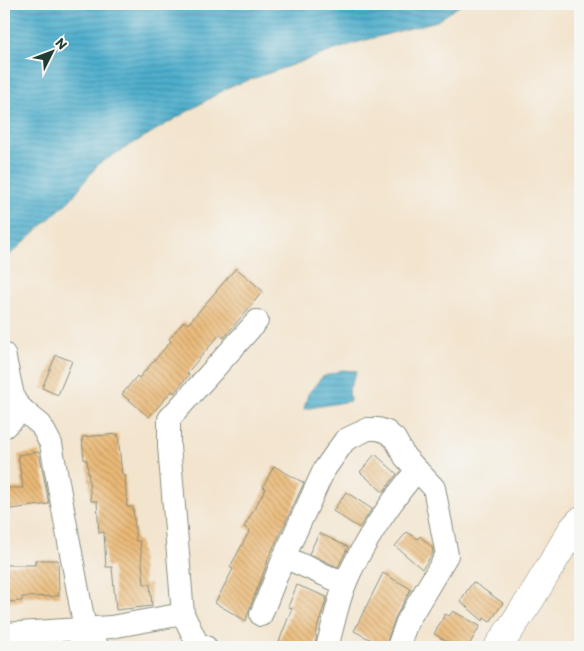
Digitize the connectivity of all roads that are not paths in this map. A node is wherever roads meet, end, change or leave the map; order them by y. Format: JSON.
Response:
{"nodes":[{"id":1,"x":257,"y":321,"type":"dead end"},
{"id":2,"x":4,"y":354,"type":"edge"},
{"id":3,"x":23,"y":410,"type":"junction"},
{"id":4,"x":4,"y":427,"type":"edge"},
{"id":5,"x":417,"y":470,"type":"junction"},
{"id":6,"x":580,"y":522,"type":"edge"},
{"id":7,"x":284,"y":557,"type":"junction"},
{"id":8,"x":345,"y":584,"type":"junction"},
{"id":9,"x":182,"y":614,"type":"junction"},
{"id":10,"x":261,"y":615,"type":"dead end"},
{"id":11,"x":4,"y":634,"type":"edge"},
{"id":12,"x":82,"y":638,"type":"edge"},
{"id":13,"x":200,"y":646,"type":"edge"},
{"id":14,"x":98,"y":647,"type":"edge"},
{"id":15,"x":327,"y":647,"type":"edge"},
{"id":16,"x":398,"y":647,"type":"edge"},
{"id":17,"x":498,"y":647,"type":"edge"}],
"edges":[{"from":1,"to":9,"type":"street"},
{"from":2,"to":3,"type":"street"},
{"from":3,"to":4,"type":"street"},
{"from":3,"to":12,"type":"street"},
{"from":5,"to":7,"type":"street"},
{"from":5,"to":8,"type":"street"},
{"from":5,"to":16,"type":"street"},
{"from":6,"to":17,"type":"main road"},
{"from":7,"to":8,"type":"street"},
{"from":7,"to":10,"type":"street"},
{"from":8,"to":15,"type":"street"},
{"from":9,"to":12,"type":"street"},
{"from":9,"to":13,"type":"street"},
{"from":11,"to":12,"type":"street"},
{"from":12,"to":14,"type":"street"}]}
